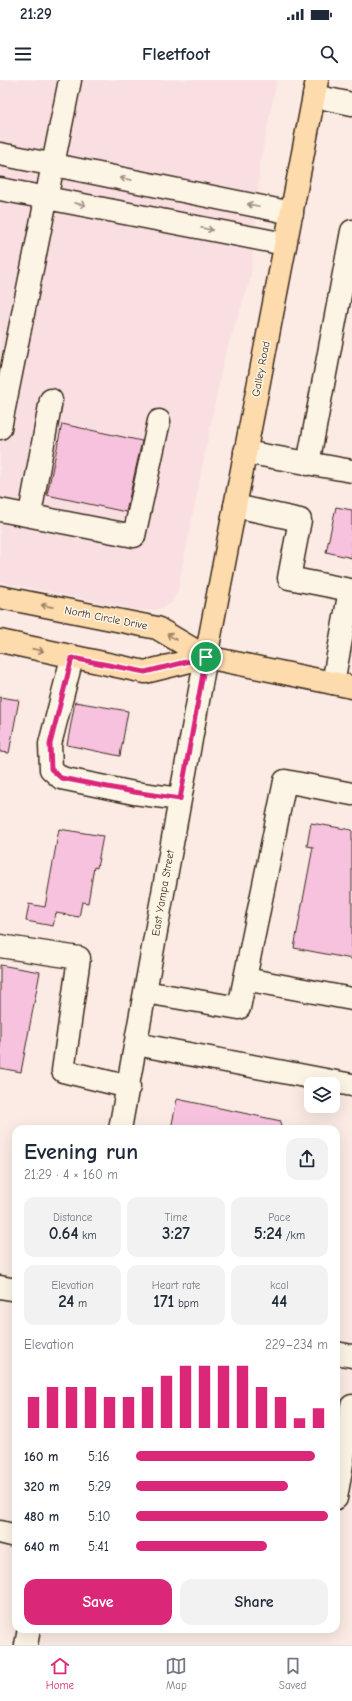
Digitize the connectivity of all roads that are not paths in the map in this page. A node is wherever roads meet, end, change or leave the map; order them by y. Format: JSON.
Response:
{"nodes":[{"id":1,"x":70,"y":80,"type":"edge"},
{"id":2,"x":316,"y":88,"type":"edge"},
{"id":3,"x":352,"y":104,"type":"edge"},
{"id":4,"x":0,"y":154,"type":"edge"},
{"id":5,"x":54,"y":165,"type":"junction"},
{"id":6,"x":0,"y":189,"type":"edge"},
{"id":7,"x":47,"y":198,"type":"junction"},
{"id":8,"x":292,"y":213,"type":"junction"},
{"id":9,"x":352,"y":231,"type":"edge"},
{"id":10,"x":285,"y":244,"type":"junction"},
{"id":11,"x":51,"y":400,"type":"dead end"},
{"id":12,"x":159,"y":421,"type":"dead end"},
{"id":13,"x":0,"y":428,"type":"edge"},
{"id":14,"x":245,"y":452,"type":"junction"},
{"id":15,"x":308,"y":464,"type":"junction"},
{"id":16,"x":352,"y":472,"type":"edge"},
{"id":17,"x":235,"y":506,"type":"junction"},
{"id":18,"x":0,"y":510,"type":"edge"},
{"id":19,"x":30,"y":514,"type":"junction"},
{"id":20,"x":0,"y":597,"type":"edge"},
{"id":21,"x":0,"y":641,"type":"edge"},
{"id":22,"x":206,"y":657,"type":"junction"},
{"id":23,"x":72,"y":658,"type":"junction"},
{"id":24,"x":343,"y":685,"type":"edge"},
{"id":25,"x":352,"y":794,"type":"edge"},
{"id":26,"x":180,"y":799,"type":"junction"},
{"id":27,"x":0,"y":946,"type":"edge"},
{"id":28,"x":245,"y":979,"type":"junction"},
{"id":29,"x":146,"y":992,"type":"junction"},
{"id":30,"x":352,"y":999,"type":"edge"},
{"id":31,"x":136,"y":1044,"type":"junction"},
{"id":32,"x":352,"y":1085,"type":"edge"},
{"id":33,"x":128,"y":1086,"type":"junction"},
{"id":34,"x":121,"y":1125,"type":"edge"},
{"id":35,"x":0,"y":1287,"type":"edge"},
{"id":36,"x":12,"y":1289,"type":"edge"},
{"id":37,"x":340,"y":1354,"type":"edge"},
{"id":38,"x":352,"y":1356,"type":"edge"},
{"id":39,"x":352,"y":1406,"type":"edge"},
{"id":40,"x":340,"y":1475,"type":"edge"},
{"id":41,"x":0,"y":1532,"type":"edge"},
{"id":42,"x":12,"y":1535,"type":"edge"},
{"id":43,"x":28,"y":1633,"type":"edge"},
{"id":44,"x":26,"y":1645,"type":"edge"}],
"edges":[{"from":1,"to":5,"type":"street"},
{"from":2,"to":3,"type":"street"},
{"from":2,"to":8,"type":"main road","name":"Galley Road"},
{"from":4,"to":5,"type":"street"},
{"from":5,"to":7,"type":"street"},
{"from":8,"to":5,"type":"street","one_way":true},
{"from":6,"to":7,"type":"street"},
{"from":7,"to":10,"type":"street","one_way":true},
{"from":7,"to":13,"type":"street"},
{"from":8,"to":10,"type":"main road","name":"Galley Road"},
{"from":9,"to":15,"type":"street"},
{"from":10,"to":14,"type":"main road","name":"Galley Road"},
{"from":11,"to":19,"type":"street"},
{"from":12,"to":19,"type":"street"},
{"from":14,"to":15,"type":"street"},
{"from":14,"to":17,"type":"main road","name":"Galley Road"},
{"from":15,"to":16,"type":"street"},
{"from":17,"to":22,"type":"main road","name":"Galley Road"},
{"from":17,"to":24,"type":"street"},
{"from":18,"to":19,"type":"street"},
{"from":22,"to":20,"type":"main road","name":"North Circle Drive","one_way":true},
{"from":21,"to":23,"type":"main road","name":"North Circle Drive","one_way":true},
{"from":22,"to":23,"type":"main road","name":"North Circle Drive"},
{"from":22,"to":24,"type":"main road","name":"North Circle Drive"},
{"from":22,"to":26,"type":"street","name":"East Yampa Street"},
{"from":23,"to":26,"type":"street"},
{"from":25,"to":28,"type":"street"},
{"from":26,"to":29,"type":"street","name":"East Yampa Street"},
{"from":27,"to":33,"type":"street"},
{"from":28,"to":29,"type":"street"},
{"from":28,"to":30,"type":"street"},
{"from":29,"to":31,"type":"street","name":"East Yampa Street"},
{"from":31,"to":32,"type":"street"},
{"from":31,"to":33,"type":"street","name":"East Yampa Street"},
{"from":33,"to":34,"type":"street","name":"East Yampa Street"},
{"from":35,"to":36,"type":"street"},
{"from":37,"to":38,"type":"street"},
{"from":39,"to":40,"type":"street"},
{"from":41,"to":42,"type":"street"},
{"from":43,"to":44,"type":"street"}]}
